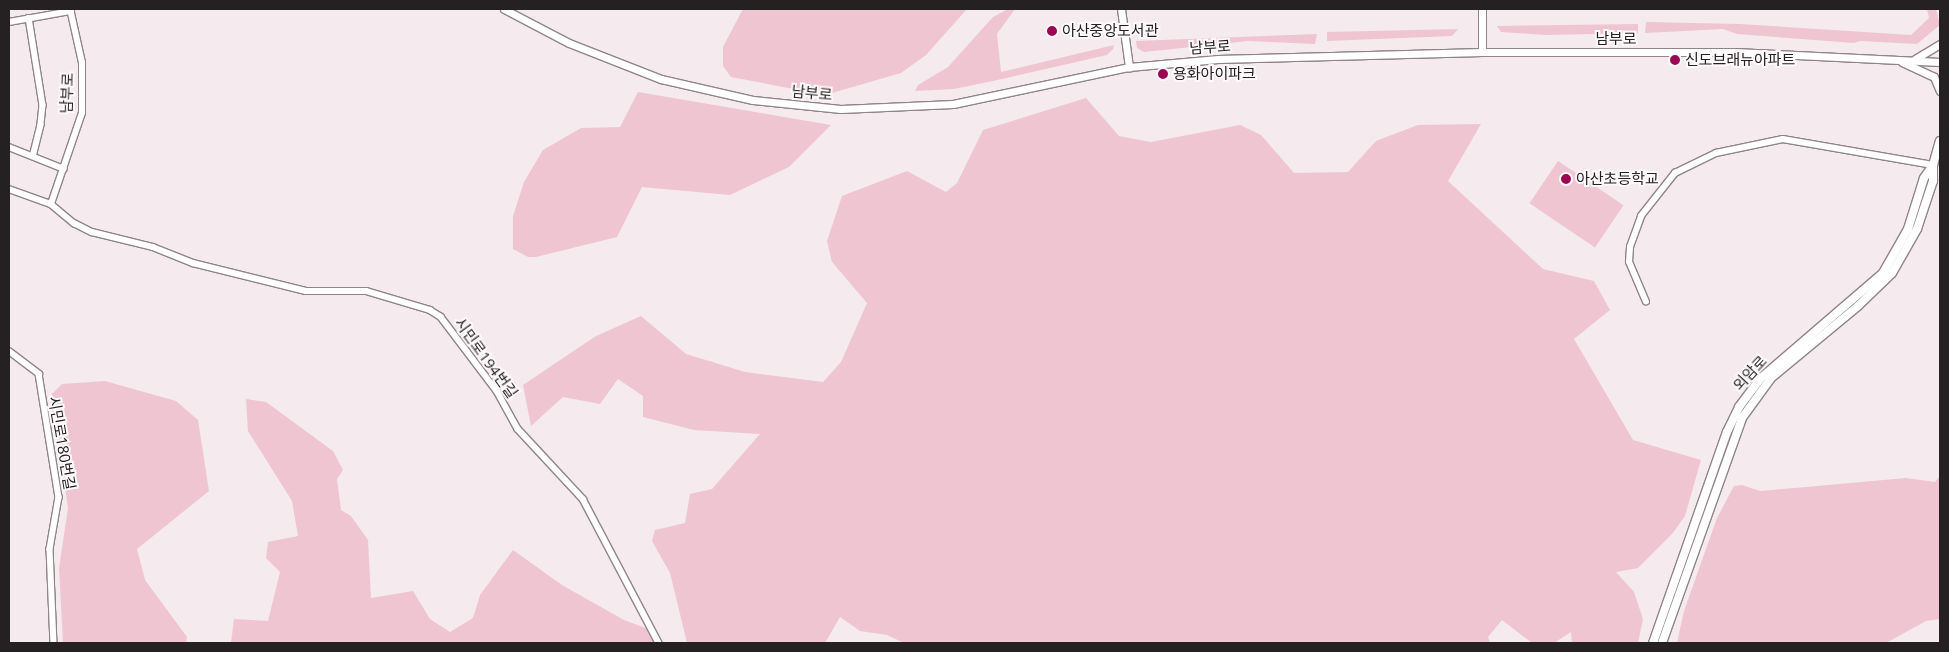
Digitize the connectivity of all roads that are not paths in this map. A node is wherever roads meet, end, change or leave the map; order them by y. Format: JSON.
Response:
{"nodes":[{"id":1,"x":504,"y":9,"type":"edge"},
{"id":2,"x":1121,"y":9,"type":"edge"},
{"id":3,"x":1482,"y":9,"type":"edge"},
{"id":4,"x":71,"y":10,"type":"edge"},
{"id":5,"x":29,"y":18,"type":"junction"},
{"id":6,"x":9,"y":22,"type":"edge"},
{"id":7,"x":1940,"y":44,"type":"edge"},
{"id":8,"x":1482,"y":52,"type":"junction"},
{"id":9,"x":1894,"y":59,"type":"junction"},
{"id":10,"x":1913,"y":60,"type":"junction"},
{"id":11,"x":1940,"y":62,"type":"edge"},
{"id":12,"x":1129,"y":67,"type":"junction"},
{"id":13,"x":1940,"y":90,"type":"edge"},
{"id":14,"x":1940,"y":141,"type":"edge"},
{"id":15,"x":9,"y":147,"type":"edge"},
{"id":16,"x":33,"y":156,"type":"junction"},
{"id":17,"x":1933,"y":165,"type":"junction"},
{"id":18,"x":64,"y":169,"type":"junction"},
{"id":19,"x":9,"y":189,"type":"edge"},
{"id":20,"x":51,"y":204,"type":"junction"},
{"id":21,"x":1646,"y":302,"type":"dead end"},
{"id":22,"x":9,"y":351,"type":"edge"},
{"id":23,"x":54,"y":643,"type":"edge"},
{"id":24,"x":659,"y":643,"type":"edge"},
{"id":25,"x":1653,"y":643,"type":"edge"},
{"id":26,"x":1662,"y":643,"type":"edge"}],
"edges":[{"from":1,"to":12,"type":"street","name":"남부로"},
{"from":2,"to":12,"type":"street"},
{"from":3,"to":8,"type":"street"},
{"from":4,"to":5,"type":"street"},
{"from":4,"to":18,"type":"street","name":"남부로"},
{"from":5,"to":6,"type":"street"},
{"from":5,"to":16,"type":"street"},
{"from":7,"to":10,"type":"street"},
{"from":8,"to":9,"type":"street","name":"남부로"},
{"from":8,"to":12,"type":"street","name":"남부로"},
{"from":9,"to":10,"type":"street","name":"남부로"},
{"from":9,"to":13,"type":"street"},
{"from":10,"to":11,"type":"street","name":"남부로"},
{"from":14,"to":17,"type":"main road","name":"외암로"},
{"from":15,"to":16,"type":"street"},
{"from":16,"to":18,"type":"street"},
{"from":17,"to":21,"type":"street"},
{"from":17,"to":25,"type":"main road","name":"외암로"},
{"from":17,"to":26,"type":"main road","name":"외암로"},
{"from":18,"to":20,"type":"street","name":"남부로"},
{"from":19,"to":20,"type":"street","name":"시민로194번길"},
{"from":20,"to":24,"type":"street","name":"시민로194번길"},
{"from":22,"to":23,"type":"street","name":"시민로180번길"}]}
